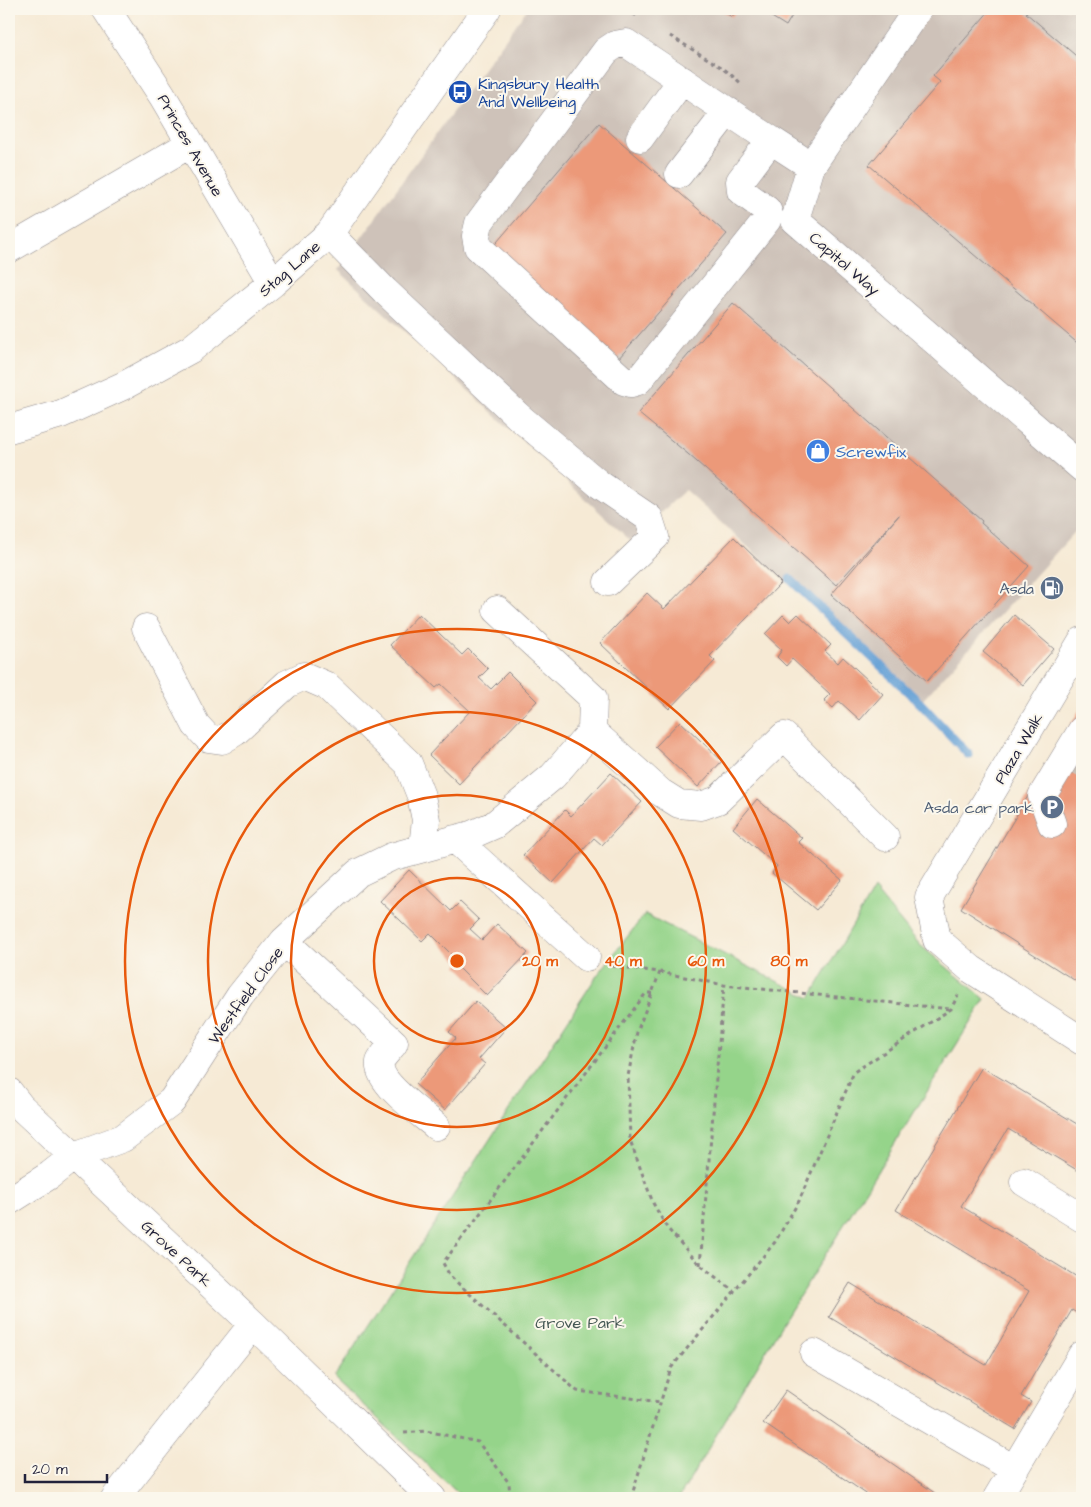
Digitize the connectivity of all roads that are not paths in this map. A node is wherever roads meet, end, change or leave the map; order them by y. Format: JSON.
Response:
{"nodes":[{"id":1,"x":106,"y":9,"type":"edge"},
{"id":2,"x":488,"y":9,"type":"edge"},
{"id":3,"x":918,"y":9,"type":"edge"},
{"id":4,"x":682,"y":80,"type":"junction"},
{"id":5,"x":728,"y":111,"type":"junction"},
{"id":6,"x":640,"y":138,"type":"dead end"},
{"id":7,"x":772,"y":140,"type":"junction"},
{"id":8,"x":190,"y":144,"type":"junction"},
{"id":9,"x":810,"y":166,"type":"junction"},
{"id":10,"x":679,"y":174,"type":"dead end"},
{"id":11,"x":329,"y":234,"type":"junction"},
{"id":12,"x":9,"y":249,"type":"edge"},
{"id":13,"x":273,"y":283,"type":"junction"},
{"id":14,"x":9,"y":429,"type":"edge"},
{"id":15,"x":1082,"y":468,"type":"edge"},
{"id":16,"x":608,"y":582,"type":"dead end"},
{"id":17,"x":497,"y":610,"type":"dead end"},
{"id":18,"x":146,"y":628,"type":"dead end"},
{"id":19,"x":1082,"y":641,"type":"edge"},
{"id":20,"x":1082,"y":730,"type":"edge"},
{"id":21,"x":592,"y":732,"type":"junction"},
{"id":22,"x":1052,"y":824,"type":"dead end"},
{"id":23,"x":885,"y":837,"type":"dead end"},
{"id":24,"x":455,"y":839,"type":"junction"},
{"id":25,"x":423,"y":847,"type":"junction"},
{"id":26,"x":284,"y":940,"type":"junction"},
{"id":27,"x":586,"y":957,"type":"road end"},
{"id":28,"x":1082,"y":1042,"type":"edge"},
{"id":29,"x":9,"y":1092,"type":"edge"},
{"id":30,"x":436,"y":1126,"type":"dead end"},
{"id":31,"x":74,"y":1156,"type":"junction"},
{"id":32,"x":1024,"y":1182,"type":"dead end"},
{"id":33,"x":9,"y":1201,"type":"edge"},
{"id":34,"x":1082,"y":1218,"type":"edge"},
{"id":35,"x":253,"y":1324,"type":"junction"},
{"id":36,"x":814,"y":1353,"type":"dead end"},
{"id":37,"x":1082,"y":1355,"type":"edge"},
{"id":38,"x":1014,"y":1469,"type":"junction"},
{"id":39,"x":115,"y":1498,"type":"edge"},
{"id":40,"x":432,"y":1498,"type":"edge"},
{"id":41,"x":997,"y":1498,"type":"edge"}],
"edges":[{"from":1,"to":8,"type":"street","name":"Princes Avenue"},
{"from":2,"to":11,"type":"street","name":"Stag Lane"},
{"from":3,"to":9,"type":"street","name":"Capitol Way"},
{"from":4,"to":5,"type":"street"},
{"from":4,"to":6,"type":"street"},
{"from":4,"to":7,"type":"street"},
{"from":5,"to":7,"type":"street"},
{"from":5,"to":10,"type":"street"},
{"from":7,"to":9,"type":"street"},
{"from":8,"to":12,"type":"street"},
{"from":8,"to":13,"type":"street","name":"Princes Avenue"},
{"from":9,"to":15,"type":"street","name":"Capitol Way"},
{"from":11,"to":13,"type":"street","name":"Stag Lane"},
{"from":11,"to":16,"type":"street"},
{"from":13,"to":14,"type":"street","name":"Stag Lane"},
{"from":17,"to":21,"type":"street"},
{"from":18,"to":25,"type":"street"},
{"from":19,"to":28,"type":"street","name":"Plaza Walk"},
{"from":20,"to":22,"type":"street"},
{"from":21,"to":23,"type":"street"},
{"from":21,"to":24,"type":"street","name":"Westfield Close"},
{"from":24,"to":25,"type":"street","name":"Westfield Close"},
{"from":24,"to":27,"type":"street"},
{"from":25,"to":26,"type":"street","name":"Westfield Close"},
{"from":26,"to":30,"type":"street"},
{"from":26,"to":31,"type":"street","name":"Westfield Close"},
{"from":29,"to":31,"type":"street","name":"Grove Park"},
{"from":31,"to":33,"type":"street","name":"Westfield Close"},
{"from":31,"to":35,"type":"street","name":"Grove Park"},
{"from":32,"to":34,"type":"street"},
{"from":35,"to":39,"type":"street"},
{"from":35,"to":40,"type":"street","name":"Grove Park"},
{"from":36,"to":38,"type":"street"},
{"from":37,"to":38,"type":"street"},
{"from":38,"to":41,"type":"street"}]}
